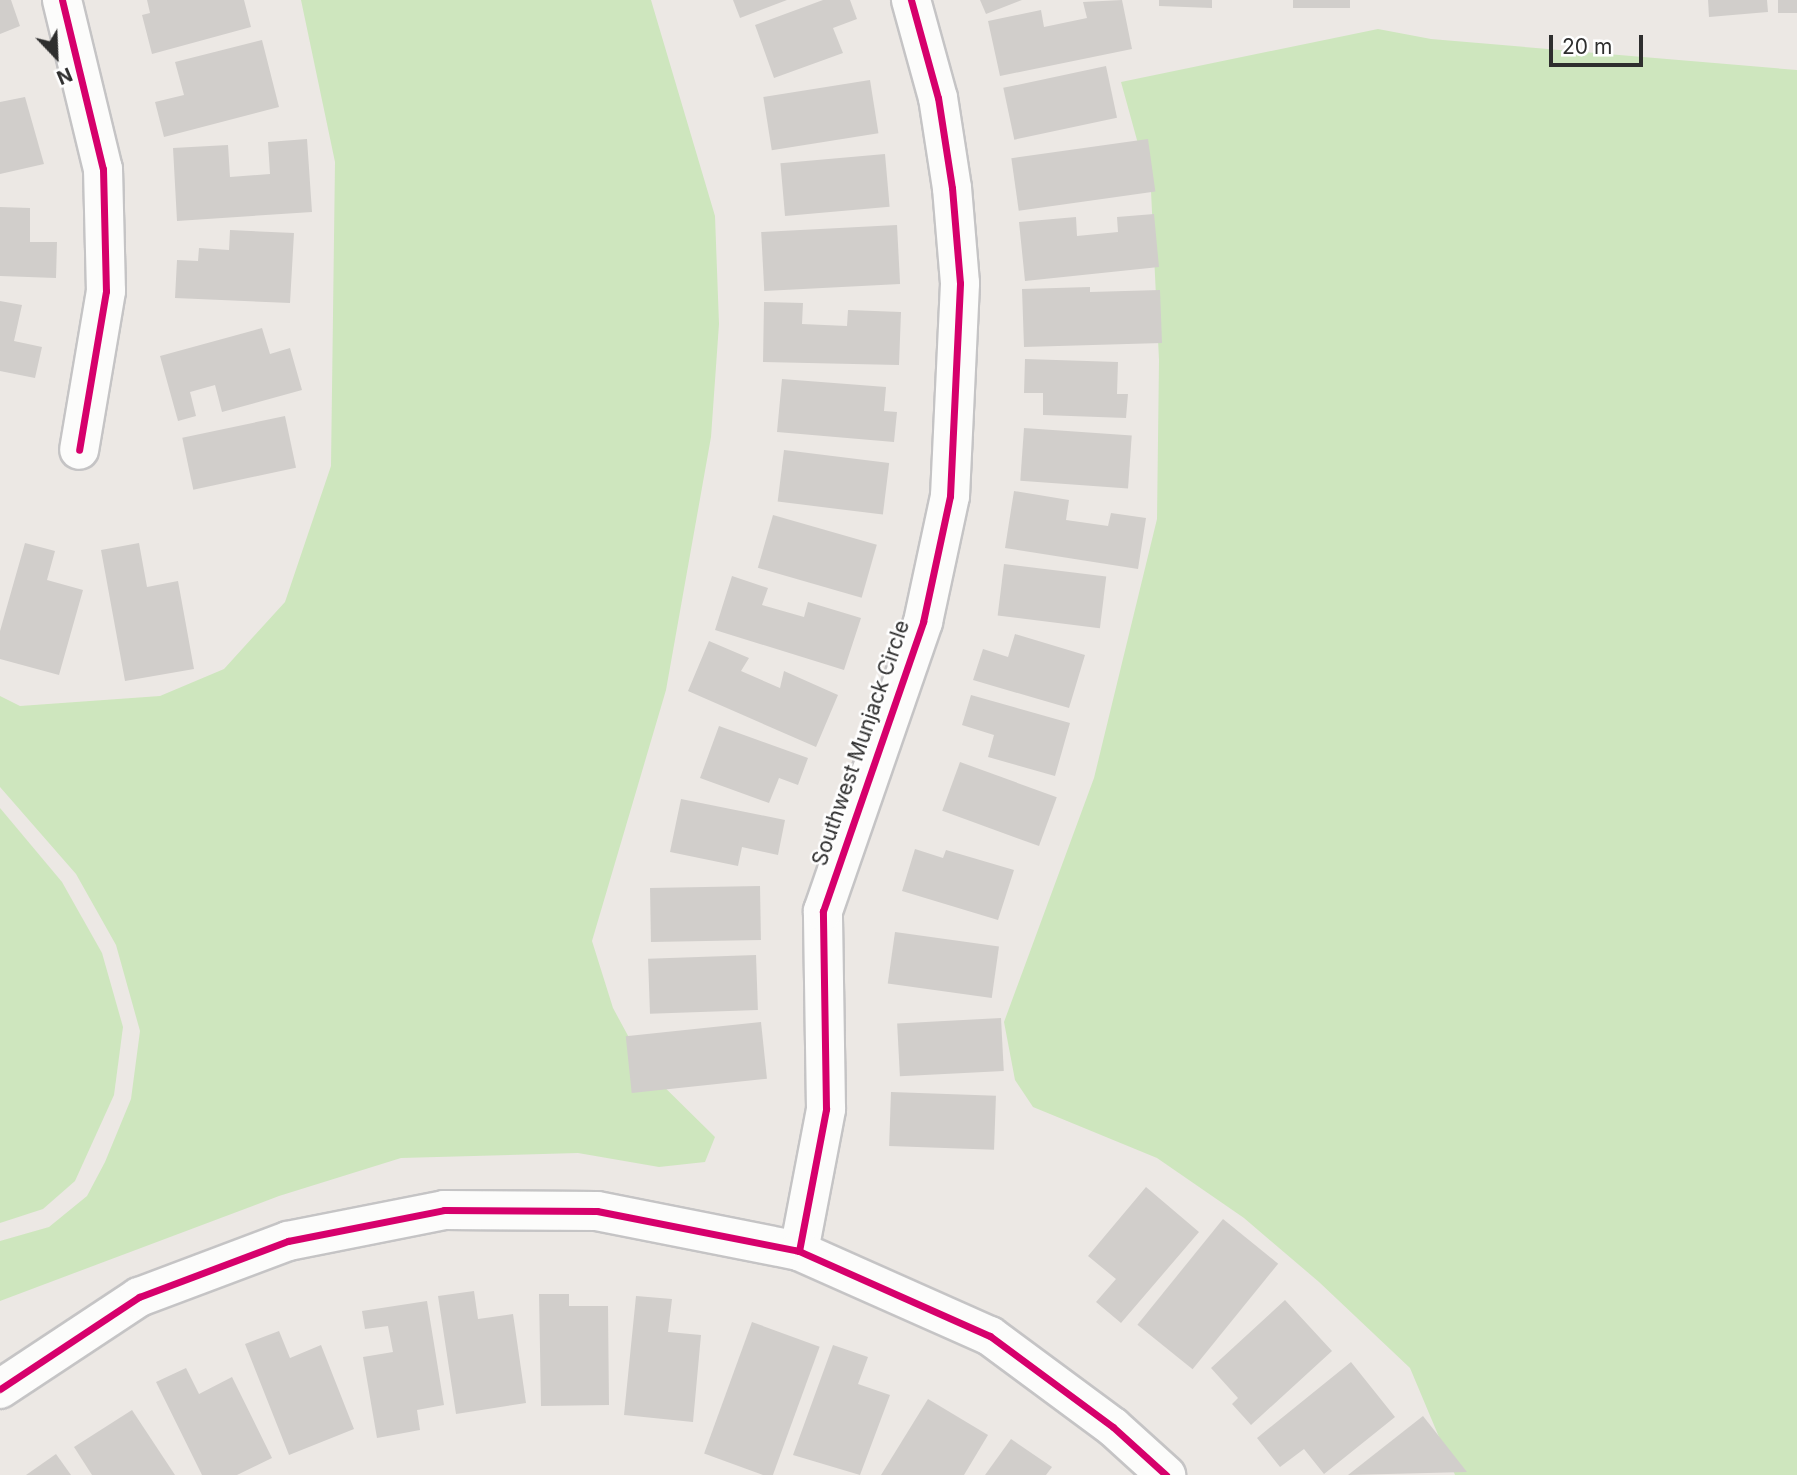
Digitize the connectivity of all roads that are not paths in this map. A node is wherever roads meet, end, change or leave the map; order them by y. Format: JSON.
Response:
{"nodes":[{"id":1,"x":62,"y":0,"type":"edge"},
{"id":2,"x":911,"y":0,"type":"edge"},
{"id":3,"x":79,"y":450,"type":"dead end"},
{"id":4,"x":799,"y":1251,"type":"junction"},
{"id":5,"x":0,"y":1389,"type":"edge"},
{"id":6,"x":1166,"y":1475,"type":"edge"}],
"edges":[{"from":1,"to":3,"type":"street"},
{"from":2,"to":4,"type":"street","name":"Southwest Munjack Circle"},
{"from":4,"to":5,"type":"street"},
{"from":4,"to":6,"type":"street"}]}
